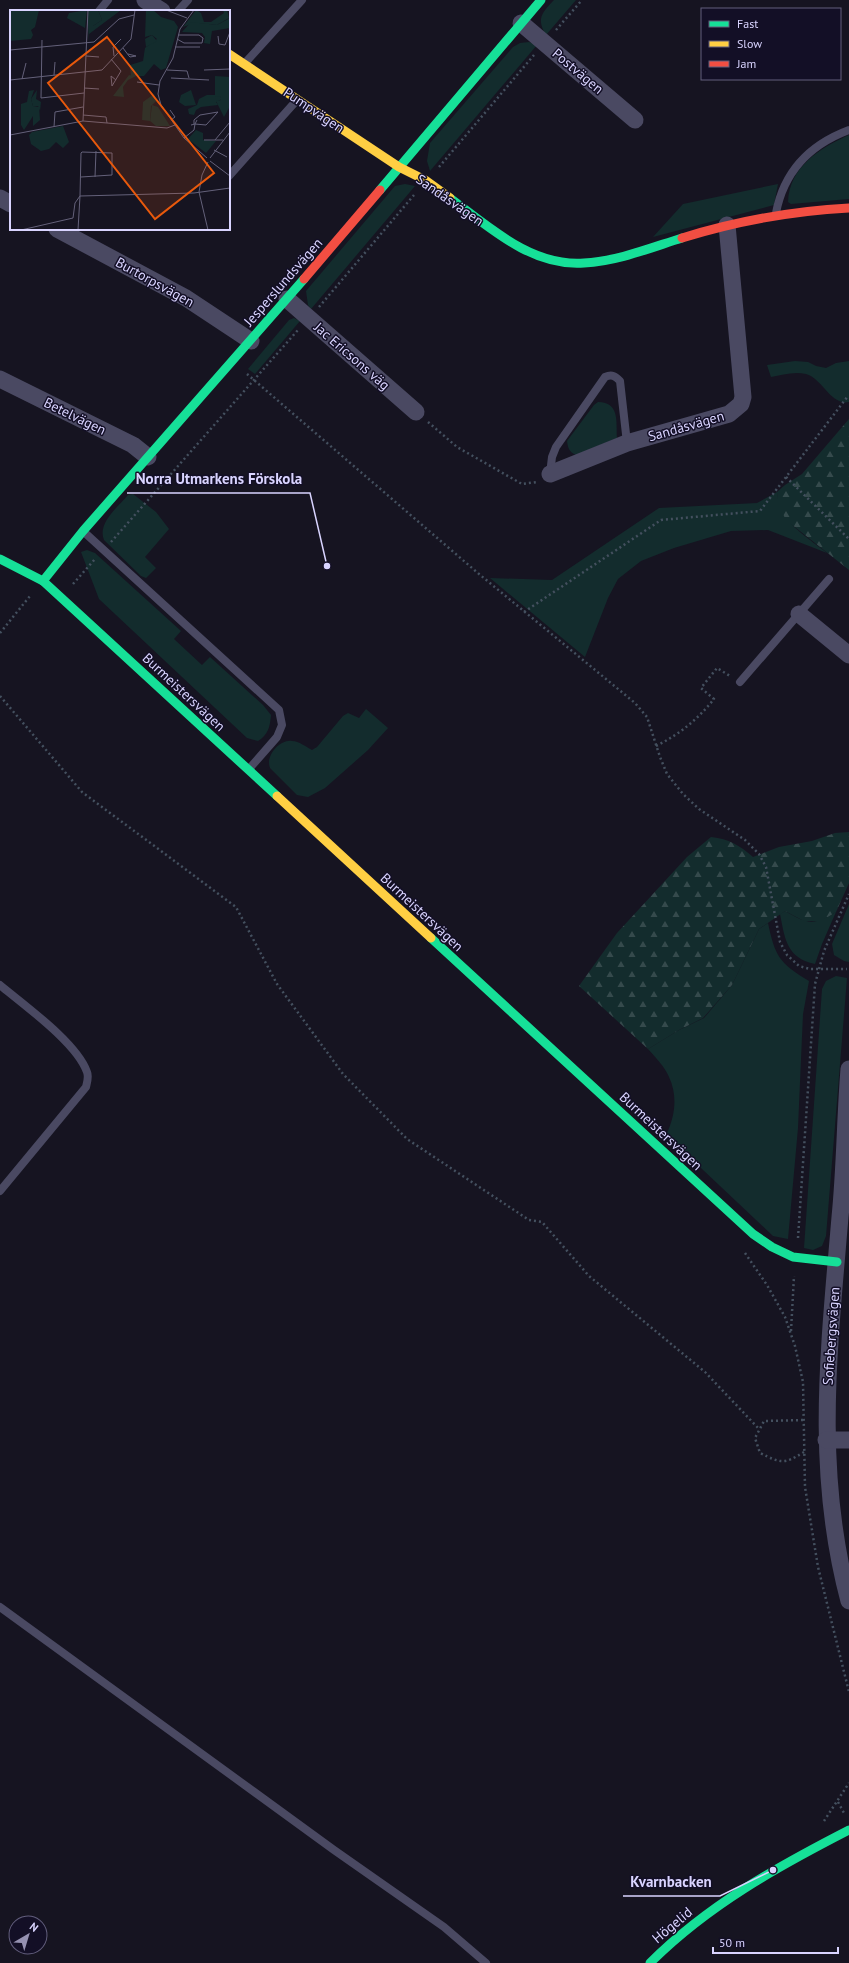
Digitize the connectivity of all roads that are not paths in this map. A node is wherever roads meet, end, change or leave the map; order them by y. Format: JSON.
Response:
{"nodes":[{"id":1,"x":108,"y":0,"type":"edge"},
{"id":2,"x":145,"y":0,"type":"edge"},
{"id":3,"x":188,"y":0,"type":"edge"},
{"id":4,"x":302,"y":0,"type":"edge"},
{"id":5,"x":541,"y":0,"type":"edge"},
{"id":6,"x":100,"y":10,"type":"edge"},
{"id":7,"x":160,"y":10,"type":"edge"},
{"id":8,"x":179,"y":10,"type":"edge"},
{"id":9,"x":521,"y":23,"type":"junction"},
{"id":10,"x":230,"y":55,"type":"edge"},
{"id":11,"x":244,"y":64,"type":"junction"},
{"id":12,"x":298,"y":98,"type":"junction"},
{"id":13,"x":635,"y":120,"type":"dead end"},
{"id":14,"x":849,"y":130,"type":"edge"},
{"id":15,"x":399,"y":167,"type":"junction"},
{"id":16,"x":230,"y":175,"type":"edge"},
{"id":17,"x":0,"y":198,"type":"edge"},
{"id":18,"x":10,"y":203,"type":"edge"},
{"id":19,"x":849,"y":208,"type":"edge"},
{"id":20,"x":776,"y":216,"type":"junction"},
{"id":21,"x":727,"y":225,"type":"junction"},
{"id":22,"x":59,"y":230,"type":"edge"},
{"id":23,"x":287,"y":299,"type":"junction"},
{"id":24,"x":251,"y":341,"type":"junction"},
{"id":25,"x":0,"y":379,"type":"edge"},
{"id":26,"x":416,"y":412,"type":"road end"},
{"id":27,"x":627,"y":443,"type":"junction"},
{"id":28,"x":148,"y":457,"type":"junction"},
{"id":29,"x":550,"y":474,"type":"joint"},
{"id":30,"x":83,"y":531,"type":"junction"},
{"id":31,"x":0,"y":559,"type":"edge"},
{"id":32,"x":829,"y":579,"type":"dead end"},
{"id":33,"x":43,"y":581,"type":"junction"},
{"id":34,"x":799,"y":614,"type":"junction"},
{"id":35,"x":849,"y":655,"type":"edge"},
{"id":36,"x":740,"y":682,"type":"road end"},
{"id":37,"x":248,"y":770,"type":"junction"},
{"id":38,"x":0,"y":985,"type":"edge"},
{"id":39,"x":849,"y":1069,"type":"edge"},
{"id":40,"x":846,"y":1188,"type":"edge"},
{"id":41,"x":0,"y":1191,"type":"edge"},
{"id":42,"x":837,"y":1262,"type":"junction"},
{"id":43,"x":826,"y":1440,"type":"junction"},
{"id":44,"x":849,"y":1440,"type":"edge"},
{"id":45,"x":849,"y":1601,"type":"edge"},
{"id":46,"x":0,"y":1607,"type":"edge"},
{"id":47,"x":849,"y":1830,"type":"edge"},
{"id":48,"x":486,"y":1963,"type":"edge"},
{"id":49,"x":650,"y":1963,"type":"edge"}],
"edges":[{"from":1,"to":6,"type":"lane"},
{"from":2,"to":7,"type":"street"},
{"from":3,"to":8,"type":"lane"},
{"from":4,"to":11,"type":"lane"},
{"from":5,"to":9,"type":"street","name":"Jesperslundsvägen"},
{"from":9,"to":13,"type":"street","name":"Postvägen"},
{"from":9,"to":15,"type":"street","name":"Jesperslundsvägen"},
{"from":10,"to":11,"type":"street","name":"Pumpvägen"},
{"from":11,"to":12,"type":"street","name":"Pumpvägen"},
{"from":12,"to":15,"type":"street","name":"Pumpvägen"},
{"from":12,"to":16,"type":"lane"},
{"from":14,"to":20,"type":"lane"},
{"from":15,"to":21,"type":"street","name":"Sandåsvägen"},
{"from":15,"to":23,"type":"street","name":"Jesperslundsvägen"},
{"from":17,"to":18,"type":"street"},
{"from":19,"to":20,"type":"street","name":"Sandåsvägen"},
{"from":20,"to":21,"type":"street","name":"Sandåsvägen"},
{"from":21,"to":27,"type":"street","name":"Sandåsvägen"},
{"from":22,"to":24,"type":"street","name":"Burtorpsvägen"},
{"from":23,"to":24,"type":"street","name":"Jesperslundsvägen"},
{"from":23,"to":26,"type":"street","name":"Jac Ericsons väg"},
{"from":24,"to":28,"type":"street","name":"Jesperslundsvägen"},
{"from":25,"to":28,"type":"street","name":"Betelvägen"},
{"from":27,"to":29,"type":"street","name":"Sandåsvägen"},
{"from":27,"to":29,"type":"lane"},
{"from":28,"to":30,"type":"street","name":"Jesperslundsvägen"},
{"from":30,"to":33,"type":"street","name":"Jesperslundsvägen"},
{"from":30,"to":37,"type":"lane"},
{"from":31,"to":33,"type":"street","name":"Burmeistersvägen"},
{"from":32,"to":34,"type":"lane"},
{"from":33,"to":37,"type":"street","name":"Burmeistersvägen"},
{"from":34,"to":35,"type":"street"},
{"from":34,"to":36,"type":"lane"},
{"from":37,"to":42,"type":"street","name":"Burmeistersvägen"},
{"from":38,"to":41,"type":"lane"},
{"from":39,"to":40,"type":"street","name":"Sofiebergsvägen"},
{"from":40,"to":42,"type":"street","name":"Sofiebergsvägen"},
{"from":42,"to":43,"type":"street","name":"Sofiebergsvägen"},
{"from":43,"to":44,"type":"street"},
{"from":43,"to":45,"type":"street","name":"Sofiebergsvägen"},
{"from":46,"to":48,"type":"lane"},
{"from":47,"to":49,"type":"street","name":"Högelid"}]}
